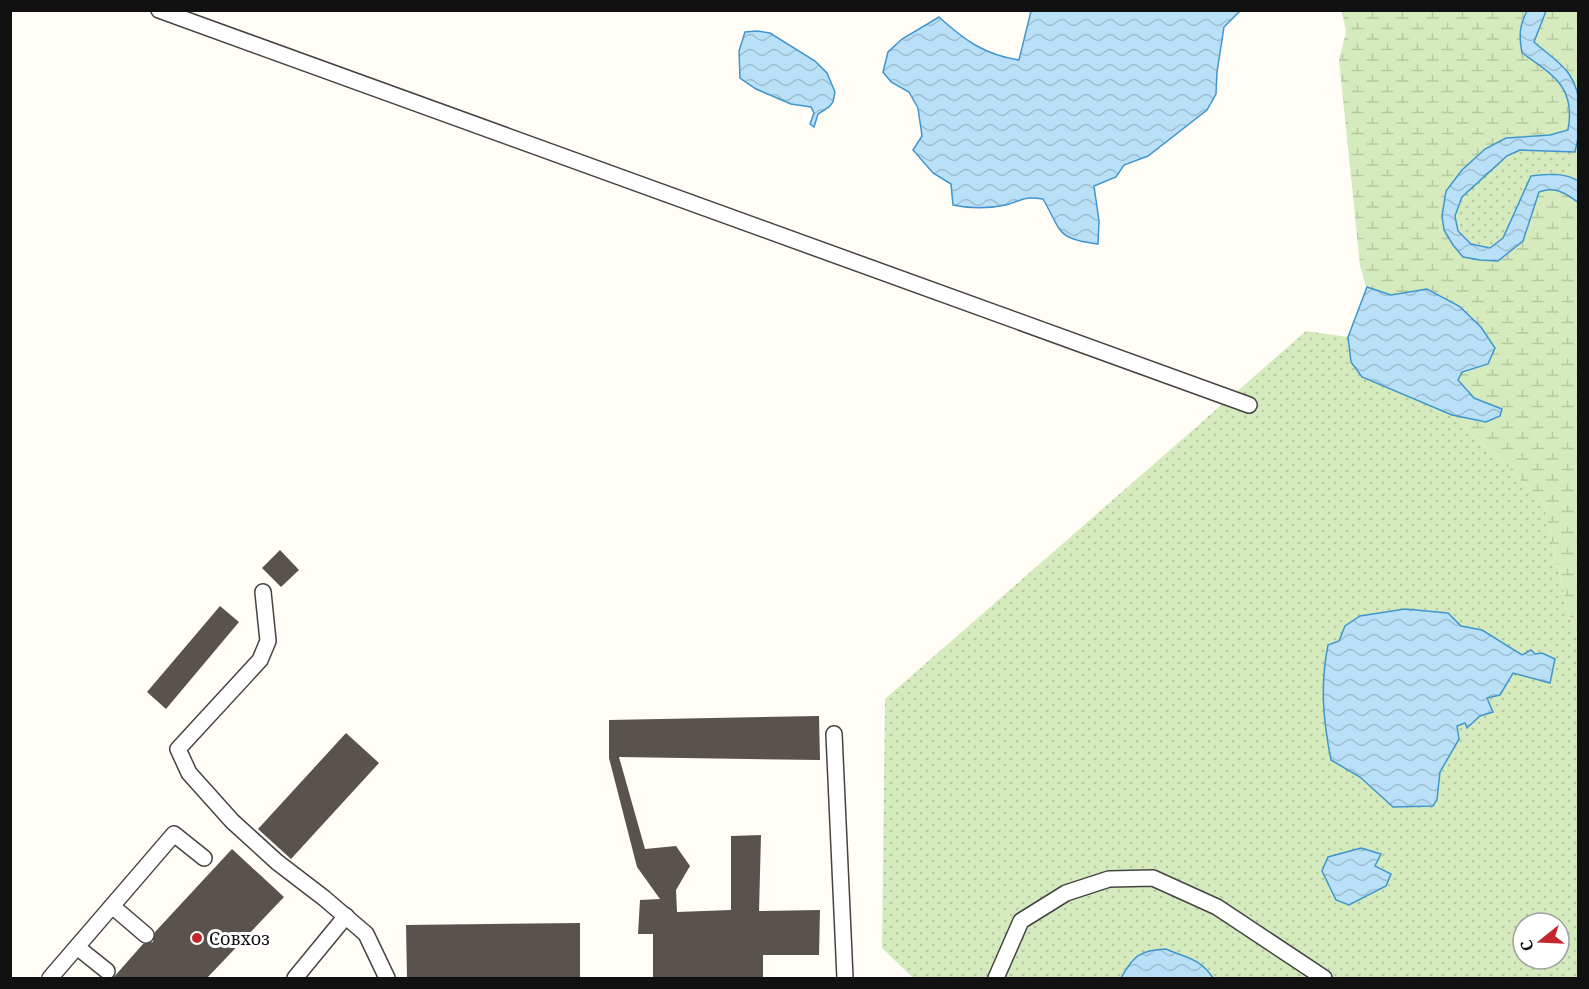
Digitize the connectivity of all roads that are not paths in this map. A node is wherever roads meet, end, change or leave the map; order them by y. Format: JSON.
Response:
{"nodes":[{"id":1,"x":159,"y":10,"type":"edge"},
{"id":2,"x":1249,"y":405,"type":"dead end"},
{"id":3,"x":263,"y":592,"type":"dead end"},
{"id":4,"x":834,"y":734,"type":"dead end"},
{"id":5,"x":204,"y":858,"type":"dead end"},
{"id":6,"x":112,"y":906,"type":"junction"},
{"id":7,"x":346,"y":916,"type":"junction"},
{"id":8,"x":146,"y":935,"type":"dead end"},
{"id":9,"x":77,"y":947,"type":"junction"},
{"id":10,"x":107,"y":971,"type":"dead end"},
{"id":11,"x":50,"y":978,"type":"edge"},
{"id":12,"x":295,"y":978,"type":"edge"},
{"id":13,"x":387,"y":978,"type":"edge"},
{"id":14,"x":845,"y":978,"type":"edge"},
{"id":15,"x":996,"y":978,"type":"edge"},
{"id":16,"x":1324,"y":978,"type":"edge"}],
"edges":[{"from":1,"to":2,"type":"lane"},
{"from":3,"to":7,"type":"lane"},
{"from":4,"to":14,"type":"lane"},
{"from":5,"to":6,"type":"lane"},
{"from":6,"to":8,"type":"lane"},
{"from":6,"to":9,"type":"lane"},
{"from":7,"to":12,"type":"lane"},
{"from":7,"to":13,"type":"lane"},
{"from":9,"to":10,"type":"lane"},
{"from":9,"to":11,"type":"lane"},
{"from":15,"to":16,"type":"lane"}]}
